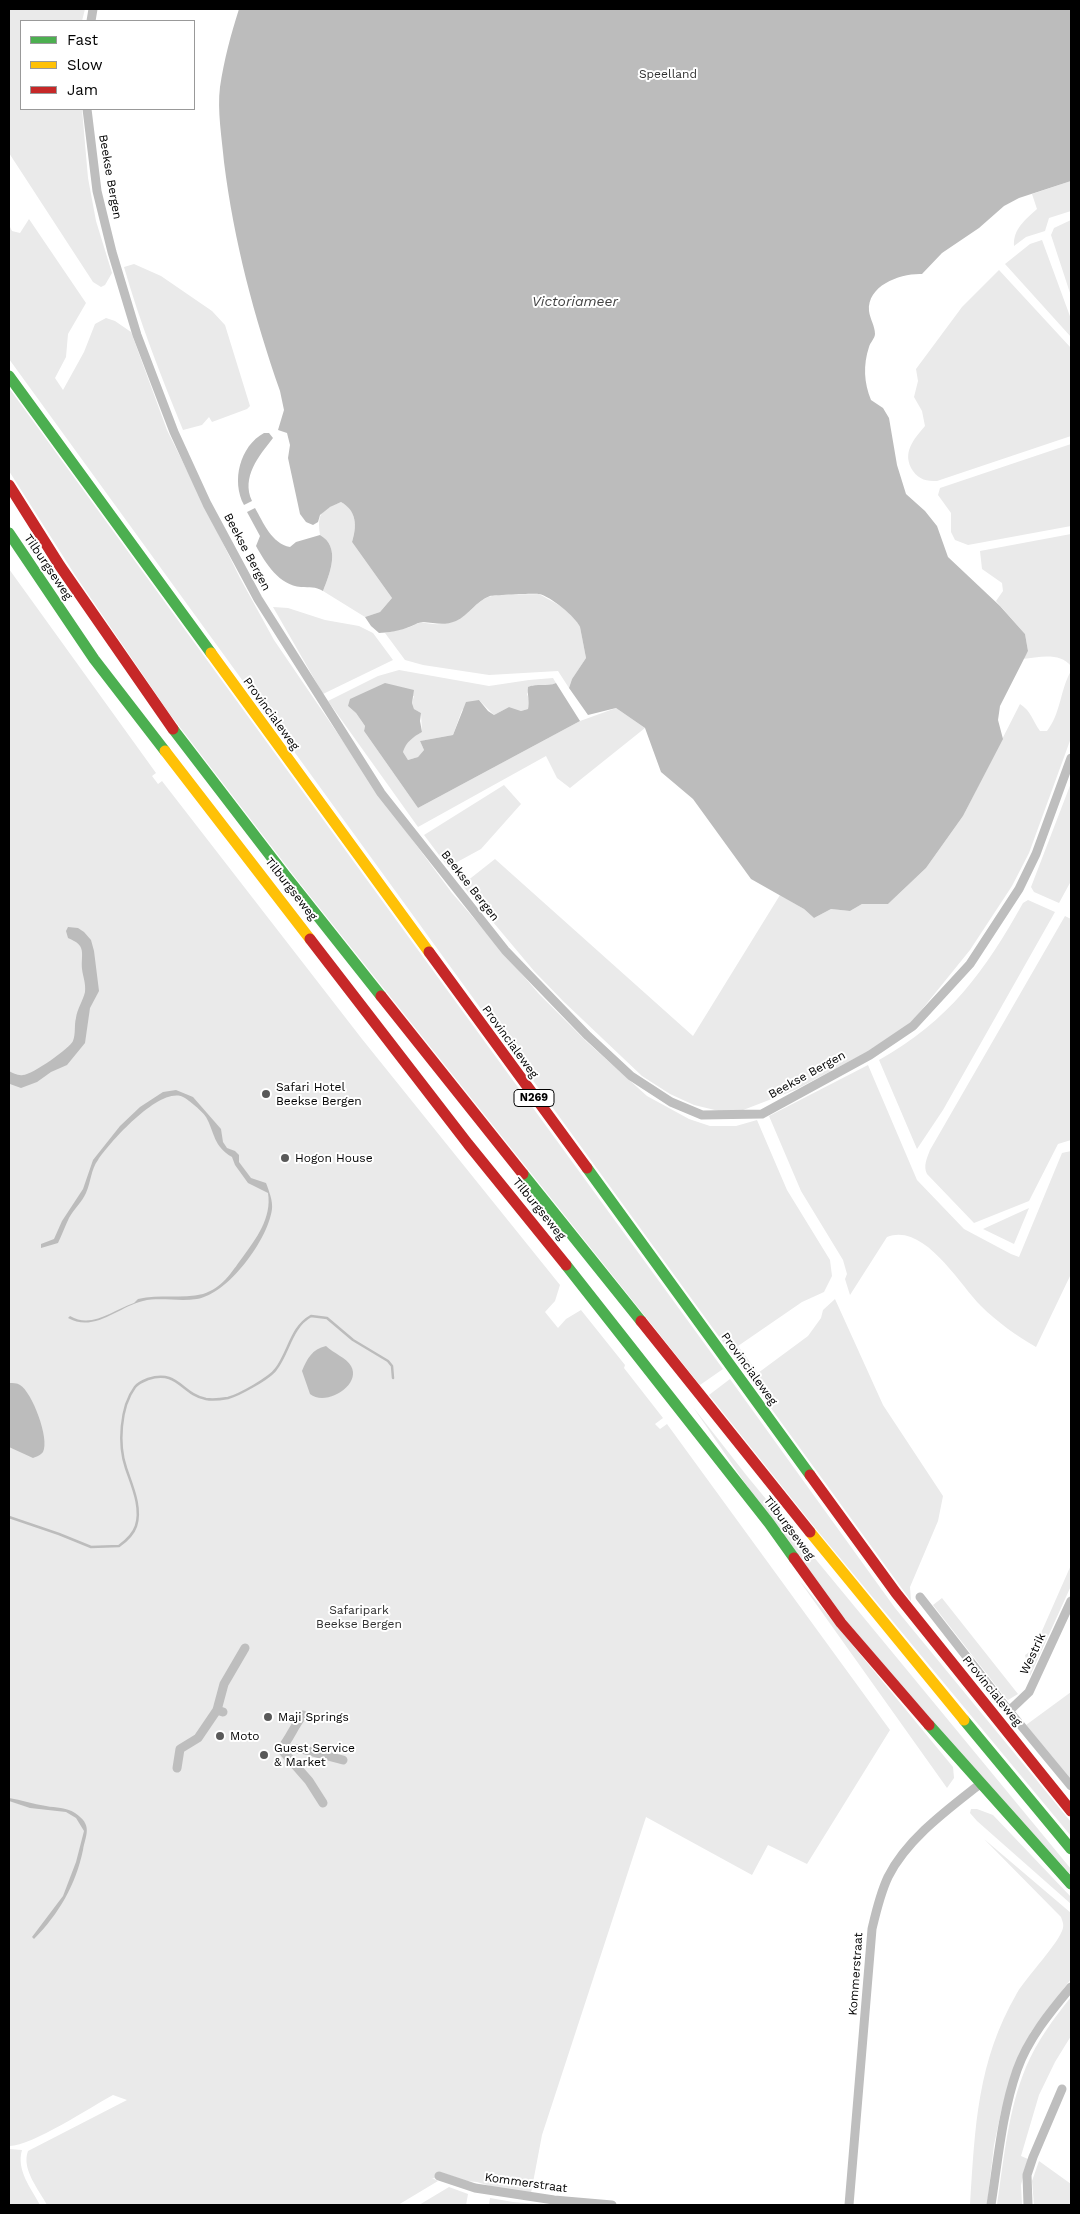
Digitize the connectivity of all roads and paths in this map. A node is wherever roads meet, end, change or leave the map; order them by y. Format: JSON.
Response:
{"nodes":[{"id":1,"x":87,"y":110,"type":"edge"},
{"id":2,"x":9,"y":376,"type":"edge"},
{"id":3,"x":9,"y":485,"type":"edge"},
{"id":4,"x":9,"y":533,"type":"edge"},
{"id":5,"x":1071,"y":758,"type":"edge"},
{"id":6,"x":920,"y":1597,"type":"dead end"},
{"id":7,"x":1071,"y":1601,"type":"edge"},
{"id":8,"x":245,"y":1648,"type":"dead end"},
{"id":9,"x":1009,"y":1712,"type":"junction"},
{"id":10,"x":303,"y":1714,"type":"dead end"},
{"id":11,"x":281,"y":1749,"type":"junction"},
{"id":12,"x":343,"y":1760,"type":"dead end"},
{"id":13,"x":177,"y":1768,"type":"dead end"},
{"id":14,"x":980,"y":1784,"type":"junction"},
{"id":15,"x":1071,"y":1786,"type":"edge"},
{"id":16,"x":323,"y":1803,"type":"dead end"},
{"id":17,"x":1071,"y":1811,"type":"edge"},
{"id":18,"x":1071,"y":1849,"type":"edge"},
{"id":19,"x":1071,"y":1884,"type":"edge"},
{"id":20,"x":1071,"y":1987,"type":"edge"},
{"id":21,"x":1062,"y":2089,"type":"dead end"},
{"id":22,"x":439,"y":2176,"type":"dead end"},
{"id":23,"x":612,"y":2205,"type":"edge"},
{"id":24,"x":849,"y":2205,"type":"edge"},
{"id":25,"x":991,"y":2205,"type":"edge"},
{"id":26,"x":1028,"y":2205,"type":"edge"}],
"edges":[{"from":1,"to":5,"type":"street","name":"Beekse Bergen"},
{"from":2,"to":17,"type":"main road","name":"Provincialeweg","number":"N269"},
{"from":3,"to":18,"type":"main road"},
{"from":4,"to":14,"type":"main road","name":"Tilburgseweg"},
{"from":6,"to":9,"type":"street"},
{"from":7,"to":9,"type":"street","name":"Westrik"},
{"from":8,"to":13,"type":"street"},
{"from":9,"to":15,"type":"street"},
{"from":10,"to":11,"type":"street"},
{"from":11,"to":12,"type":"street"},
{"from":11,"to":16,"type":"street"},
{"from":14,"to":19,"type":"main road","name":"Tilburgseweg"},
{"from":14,"to":24,"type":"street","name":"Kommerstraat"},
{"from":20,"to":25,"type":"street"},
{"from":21,"to":26,"type":"street"},
{"from":22,"to":23,"type":"street","name":"Kommerstraat"}]}
